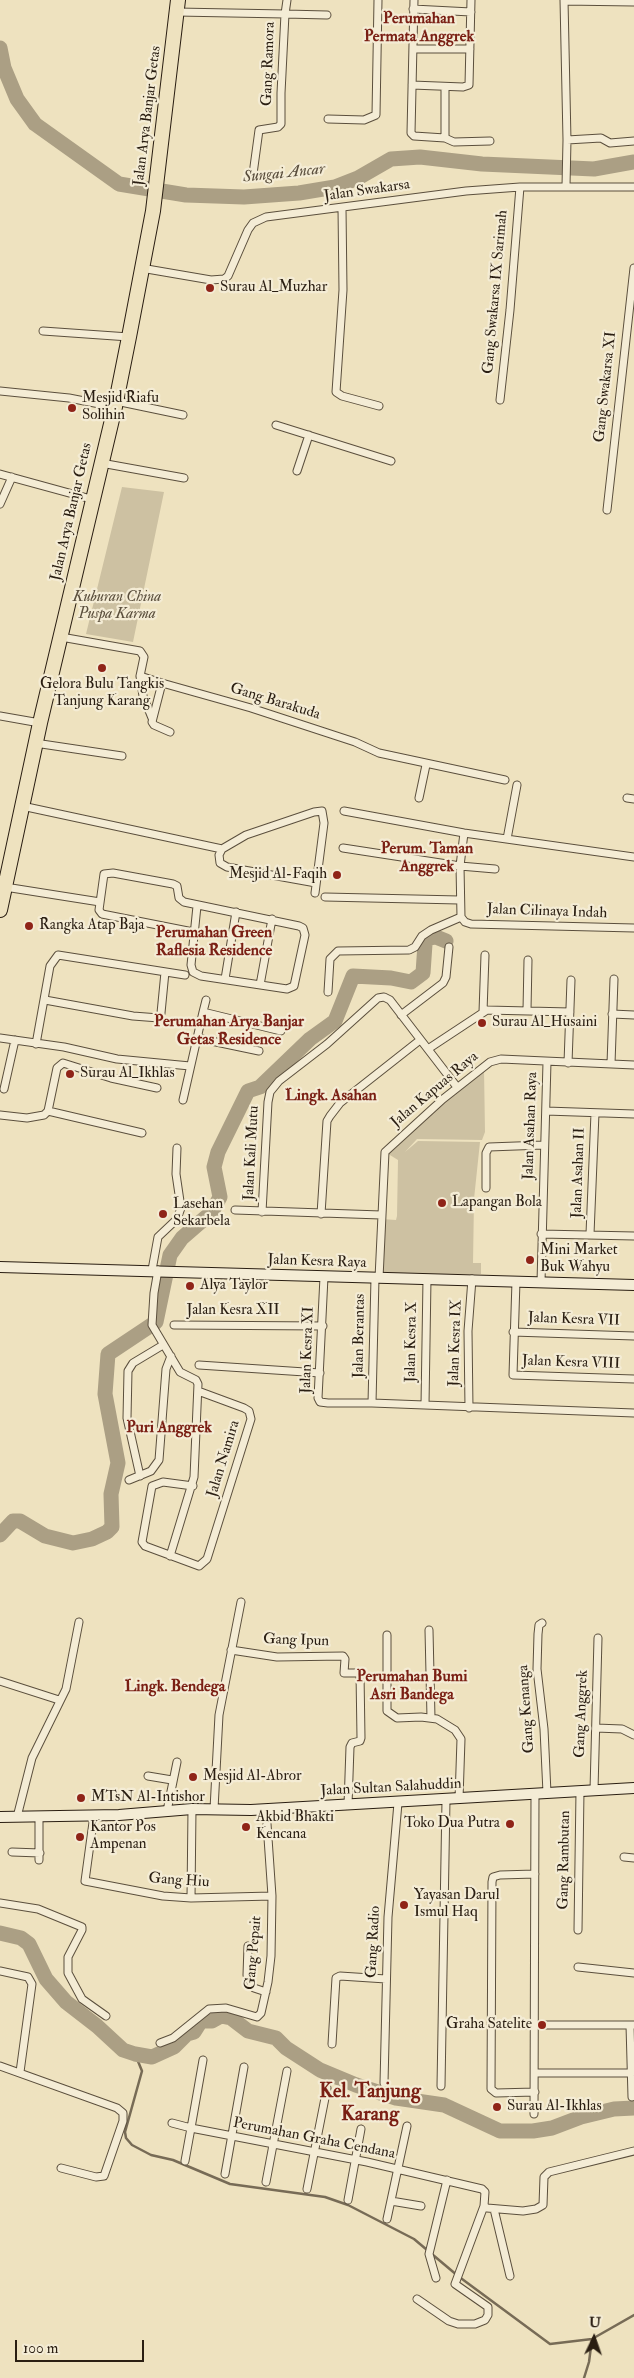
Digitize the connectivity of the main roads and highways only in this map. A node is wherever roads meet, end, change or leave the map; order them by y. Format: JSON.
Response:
{"nodes":[{"id":1,"x":178,"y":6,"type":"edge"},
{"id":2,"x":0,"y":910,"type":"edge"},
{"id":3,"x":0,"y":1267,"type":"edge"},
{"id":4,"x":634,"y":1285,"type":"edge"},
{"id":5,"x":634,"y":1788,"type":"edge"},
{"id":6,"x":0,"y":1817,"type":"edge"}],
"edges":[{"from":1,"to":2,"type":"highway","name":"Jalan Arya Banjar Getas"},
{"from":3,"to":4,"type":"main road","name":"Jalan Kesra Raya"},
{"from":5,"to":6,"type":"main road","name":"Jalan Sultan Salahuddin"}]}
